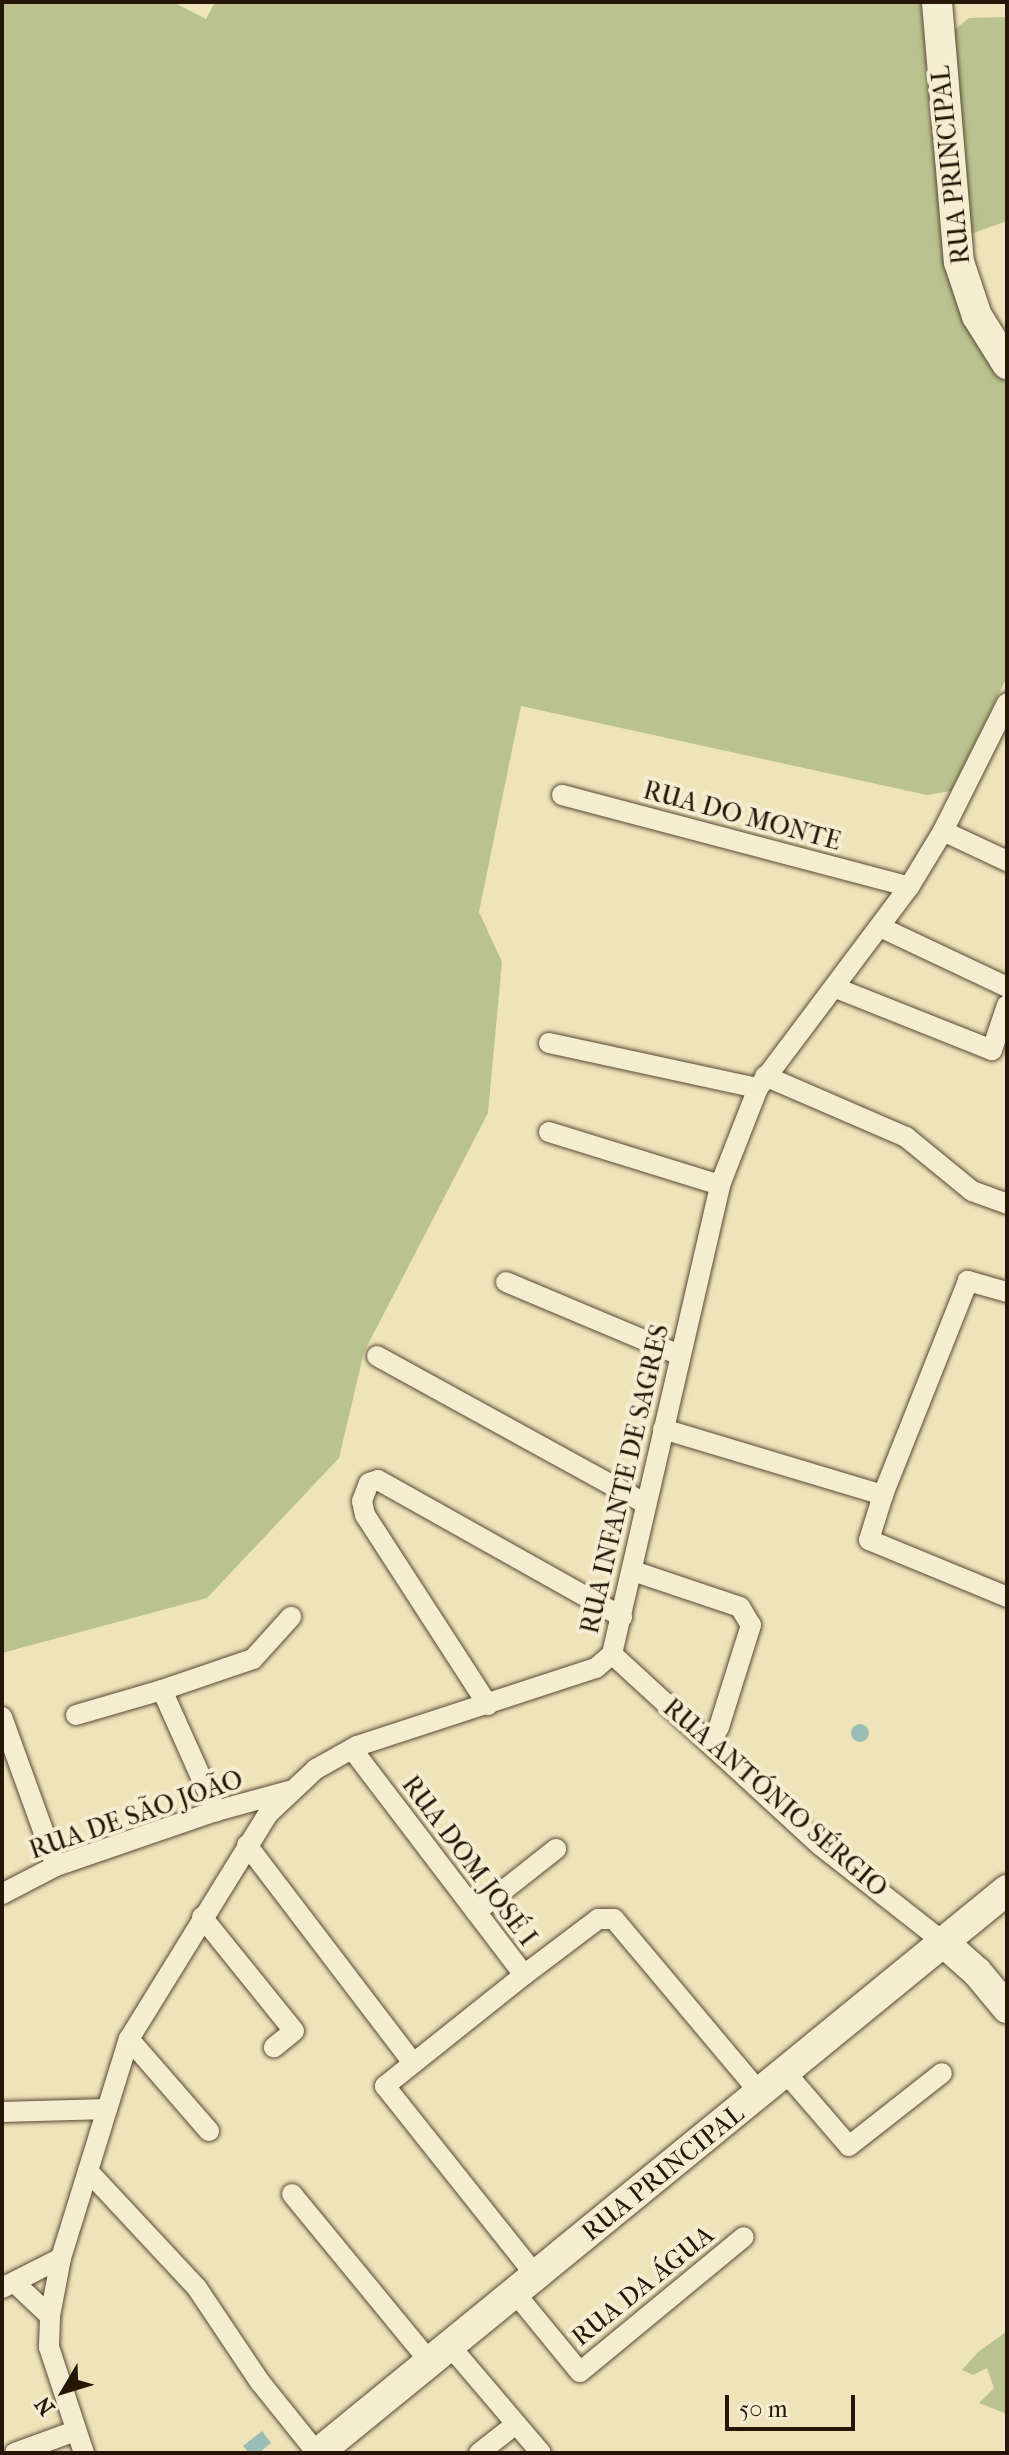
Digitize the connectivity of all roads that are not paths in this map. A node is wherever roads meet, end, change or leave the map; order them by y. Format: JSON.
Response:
{"nodes":[{"id":1,"x":937,"y":2,"type":"edge"},
{"id":2,"x":1007,"y":364,"type":"edge"},
{"id":3,"x":1007,"y":703,"type":"edge"},
{"id":4,"x":1001,"y":734,"type":"edge"},
{"id":5,"x":562,"y":795,"type":"dead end"},
{"id":6,"x":943,"y":831,"type":"junction"},
{"id":7,"x":1007,"y":861,"type":"edge"},
{"id":8,"x":909,"y":887,"type":"junction"},
{"id":9,"x":880,"y":927,"type":"junction"},
{"id":10,"x":1007,"y":987,"type":"edge"},
{"id":11,"x":836,"y":988,"type":"junction"},
{"id":12,"x":1007,"y":1005,"type":"edge"},
{"id":13,"x":549,"y":1043,"type":"dead end"},
{"id":14,"x":761,"y":1082,"type":"junction"},
{"id":15,"x":549,"y":1132,"type":"dead end"},
{"id":16,"x":720,"y":1185,"type":"junction"},
{"id":17,"x":1007,"y":1204,"type":"edge"},
{"id":18,"x":506,"y":1282,"type":"dead end"},
{"id":19,"x":1007,"y":1292,"type":"edge"},
{"id":20,"x":680,"y":1355,"type":"junction"},
{"id":21,"x":377,"y":1356,"type":"dead end"},
{"id":22,"x":663,"y":1429,"type":"junction"},
{"id":23,"x":883,"y":1495,"type":"junction"},
{"id":24,"x":646,"y":1504,"type":"junction"},
{"id":25,"x":633,"y":1571,"type":"junction"},
{"id":26,"x":1007,"y":1597,"type":"edge"},
{"id":27,"x":291,"y":1617,"type":"dead end"},
{"id":28,"x":622,"y":1617,"type":"junction"},
{"id":29,"x":612,"y":1654,"type":"junction"},
{"id":30,"x":162,"y":1690,"type":"junction"},
{"id":31,"x":488,"y":1705,"type":"junction"},
{"id":32,"x":76,"y":1715,"type":"dead end"},
{"id":33,"x":2,"y":1717,"type":"edge"},
{"id":34,"x":710,"y":1743,"type":"junction"},
{"id":35,"x":352,"y":1749,"type":"junction"},
{"id":36,"x":289,"y":1791,"type":"junction"},
{"id":37,"x":216,"y":1811,"type":"junction"},
{"id":38,"x":247,"y":1845,"type":"junction"},
{"id":39,"x":556,"y":1849,"type":"dead end"},
{"id":40,"x":56,"y":1866,"type":"junction"},
{"id":41,"x":1007,"y":1890,"type":"edge"},
{"id":42,"x":2,"y":1894,"type":"edge"},
{"id":43,"x":982,"y":1908,"type":"junction"},
{"id":44,"x":476,"y":1912,"type":"junction"},
{"id":45,"x":202,"y":1917,"type":"junction"},
{"id":46,"x":942,"y":1941,"type":"junction"},
{"id":47,"x":977,"y":1972,"type":"junction"},
{"id":48,"x":524,"y":1975,"type":"junction"},
{"id":49,"x":1007,"y":2008,"type":"edge"},
{"id":50,"x":129,"y":2039,"type":"junction"},
{"id":51,"x":274,"y":2047,"type":"dead end"},
{"id":52,"x":413,"y":2063,"type":"junction"},
{"id":53,"x":786,"y":2073,"type":"junction"},
{"id":54,"x":942,"y":2073,"type":"dead end"},
{"id":55,"x":761,"y":2094,"type":"junction"},
{"id":56,"x":107,"y":2109,"type":"junction"},
{"id":57,"x":2,"y":2112,"type":"edge"},
{"id":58,"x":209,"y":2131,"type":"dead end"},
{"id":59,"x":88,"y":2171,"type":"junction"},
{"id":60,"x":292,"y":2194,"type":"dead end"},
{"id":61,"x":744,"y":2237,"type":"dead end"},
{"id":62,"x":61,"y":2258,"type":"junction"},
{"id":63,"x":526,"y":2285,"type":"junction"},
{"id":64,"x":9,"y":2286,"type":"edge"},
{"id":65,"x":50,"y":2316,"type":"junction"},
{"id":66,"x":440,"y":2354,"type":"junction"},
{"id":67,"x":516,"y":2424,"type":"junction"},
{"id":68,"x":75,"y":2431,"type":"junction"},
{"id":69,"x":15,"y":2453,"type":"edge"},
{"id":70,"x":84,"y":2453,"type":"edge"},
{"id":71,"x":317,"y":2453,"type":"edge"},
{"id":72,"x":479,"y":2453,"type":"edge"},
{"id":73,"x":541,"y":2453,"type":"edge"}],
"edges":[{"from":1,"to":2,"type":"street","name":"RUA PRINCIPAL"},
{"from":3,"to":4,"type":"street","name":"RUA INFANTE DE SAGRES"},
{"from":4,"to":6,"type":"street","name":"RUA INFANTE DE SAGRES"},
{"from":5,"to":8,"type":"street","name":"RUA DO MONTE"},
{"from":6,"to":7,"type":"street"},
{"from":6,"to":8,"type":"street","name":"RUA INFANTE DE SAGRES"},
{"from":8,"to":9,"type":"street","name":"RUA INFANTE DE SAGRES"},
{"from":9,"to":10,"type":"street"},
{"from":9,"to":11,"type":"street","name":"RUA INFANTE DE SAGRES"},
{"from":11,"to":12,"type":"street"},
{"from":11,"to":14,"type":"street","name":"RUA INFANTE DE SAGRES"},
{"from":13,"to":14,"type":"street"},
{"from":14,"to":16,"type":"street","name":"RUA INFANTE DE SAGRES"},
{"from":14,"to":17,"type":"street"},
{"from":15,"to":16,"type":"street"},
{"from":16,"to":20,"type":"street","name":"RUA INFANTE DE SAGRES"},
{"from":18,"to":20,"type":"street"},
{"from":19,"to":23,"type":"street"},
{"from":20,"to":22,"type":"street","name":"RUA INFANTE DE SAGRES"},
{"from":21,"to":24,"type":"street"},
{"from":22,"to":23,"type":"street"},
{"from":22,"to":24,"type":"street","name":"RUA INFANTE DE SAGRES"},
{"from":23,"to":26,"type":"street"},
{"from":24,"to":25,"type":"street","name":"RUA INFANTE DE SAGRES"},
{"from":25,"to":28,"type":"street","name":"RUA INFANTE DE SAGRES"},
{"from":25,"to":34,"type":"street"},
{"from":27,"to":30,"type":"street"},
{"from":28,"to":29,"type":"street","name":"RUA INFANTE DE SAGRES"},
{"from":28,"to":31,"type":"street"},
{"from":29,"to":31,"type":"street","name":"RUA INFANTE DE SAGRES"},
{"from":29,"to":34,"type":"street","name":"RUA ANTÓNIO SÉRGIO"},
{"from":30,"to":32,"type":"street"},
{"from":30,"to":37,"type":"street"},
{"from":31,"to":35,"type":"street","name":"RUA INFANTE DE SAGRES"},
{"from":33,"to":40,"type":"street"},
{"from":34,"to":46,"type":"street","name":"RUA ANTÓNIO SÉRGIO"},
{"from":35,"to":36,"type":"street","name":"RUA INFANTE DE SAGRES"},
{"from":35,"to":44,"type":"street","name":"RUA DOM JOSÉ I"},
{"from":36,"to":37,"type":"street","name":"RUA DE SÃO JOÃO"},
{"from":36,"to":38,"type":"street","name":"RUA INFANTE DE SAGRES"},
{"from":37,"to":40,"type":"street","name":"RUA DE SÃO JOÃO"},
{"from":38,"to":45,"type":"street","name":"RUA INFANTE DE SAGRES"},
{"from":38,"to":52,"type":"street"},
{"from":39,"to":44,"type":"street"},
{"from":40,"to":42,"type":"street","name":"RUA DE SÃO JOÃO"},
{"from":41,"to":43,"type":"street","name":"RUA PRINCIPAL"},
{"from":43,"to":46,"type":"street","name":"RUA PRINCIPAL"},
{"from":43,"to":47,"type":"street"},
{"from":44,"to":48,"type":"street","name":"RUA DOM JOSÉ I"},
{"from":45,"to":50,"type":"street","name":"RUA INFANTE DE SAGRES"},
{"from":45,"to":51,"type":"street"},
{"from":46,"to":47,"type":"street","name":"RUA ANTÓNIO SÉRGIO"},
{"from":46,"to":53,"type":"street","name":"RUA PRINCIPAL"},
{"from":47,"to":49,"type":"street","name":"RUA ANTÓNIO SÉRGIO"},
{"from":48,"to":52,"type":"street","name":"RUA DOM JOSÉ I"},
{"from":48,"to":55,"type":"street"},
{"from":50,"to":56,"type":"street","name":"RUA INFANTE DE SAGRES"},
{"from":50,"to":58,"type":"street"},
{"from":52,"to":63,"type":"street","name":"RUA DOM JOSÉ I"},
{"from":53,"to":54,"type":"street"},
{"from":53,"to":55,"type":"street","name":"RUA PRINCIPAL"},
{"from":55,"to":63,"type":"street","name":"RUA PRINCIPAL"},
{"from":56,"to":57,"type":"street"},
{"from":56,"to":59,"type":"street","name":"RUA INFANTE DE SAGRES"},
{"from":59,"to":62,"type":"street","name":"RUA INFANTE DE SAGRES"},
{"from":59,"to":71,"type":"street"},
{"from":60,"to":66,"type":"street"},
{"from":61,"to":63,"type":"street","name":"RUA DA ÁGUA"},
{"from":62,"to":64,"type":"street"},
{"from":62,"to":65,"type":"street","name":"RUA INFANTE DE SAGRES"},
{"from":63,"to":66,"type":"street","name":"RUA PRINCIPAL"},
{"from":64,"to":65,"type":"street"},
{"from":65,"to":68,"type":"street","name":"RUA INFANTE DE SAGRES"},
{"from":66,"to":67,"type":"street"},
{"from":66,"to":71,"type":"street","name":"RUA PRINCIPAL"},
{"from":67,"to":72,"type":"street"},
{"from":67,"to":73,"type":"street"},
{"from":68,"to":69,"type":"street"},
{"from":68,"to":70,"type":"street","name":"RUA INFANTE DE SAGRES"}]}
